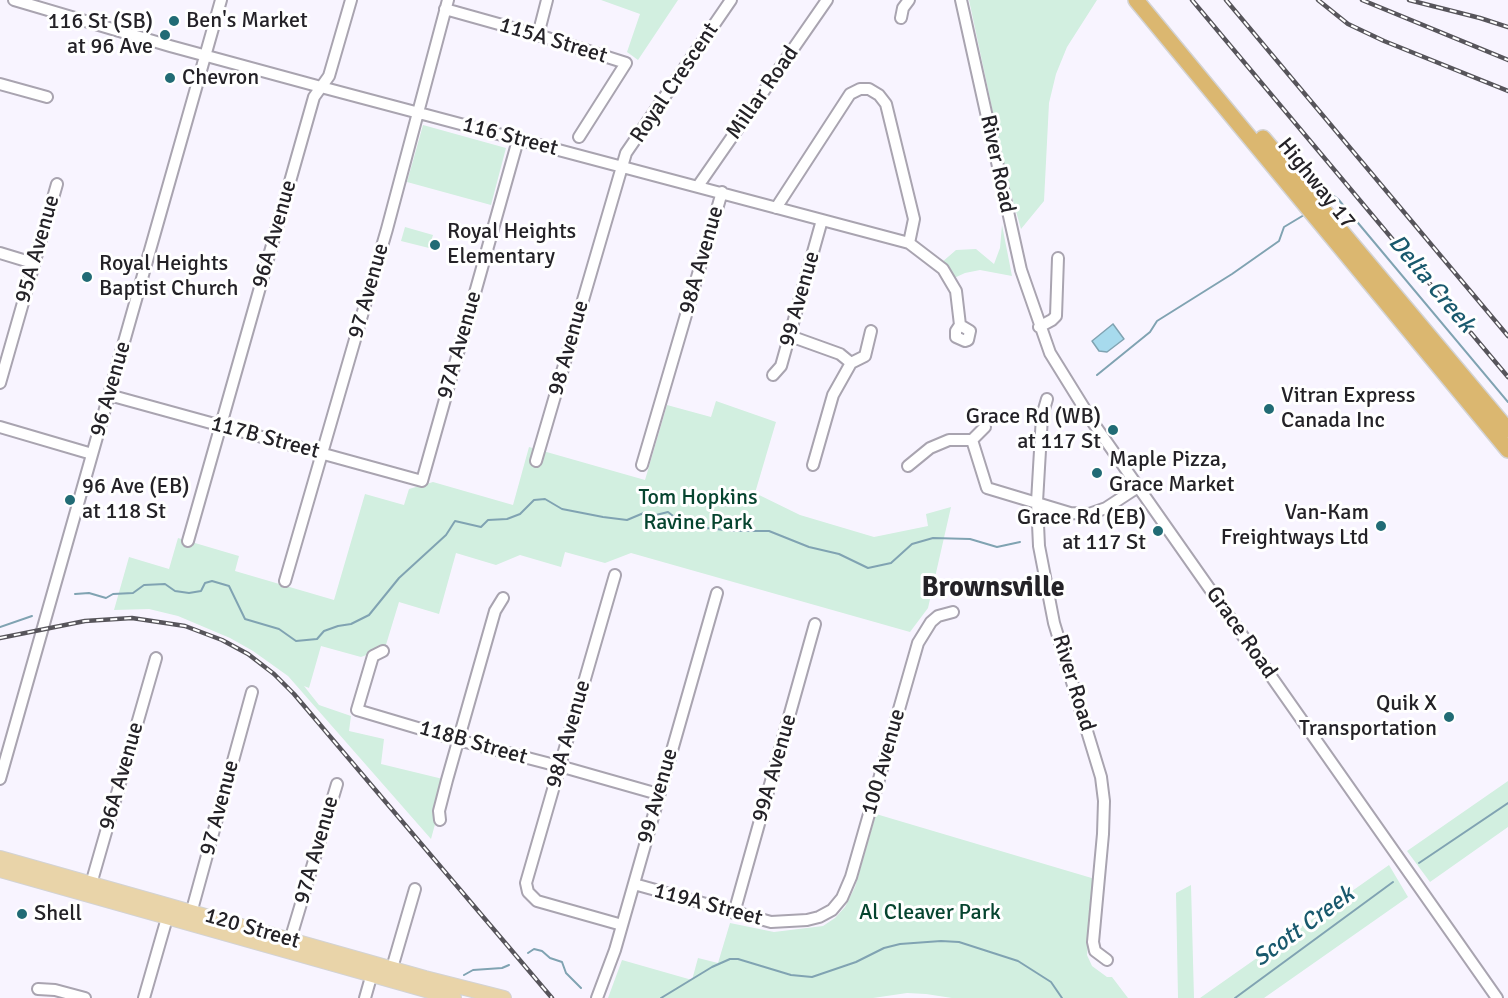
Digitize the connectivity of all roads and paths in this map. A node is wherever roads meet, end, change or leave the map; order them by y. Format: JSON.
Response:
{"nodes":[{"id":1,"x":14,"y":0,"type":"edge"},
{"id":2,"x":221,"y":0,"type":"edge"},
{"id":3,"x":351,"y":0,"type":"edge"},
{"id":4,"x":547,"y":0,"type":"edge"},
{"id":5,"x":731,"y":0,"type":"edge"},
{"id":6,"x":827,"y":0,"type":"edge"},
{"id":7,"x":909,"y":0,"type":"edge"},
{"id":8,"x":961,"y":0,"type":"edge"},
{"id":9,"x":1136,"y":0,"type":"edge"},
{"id":10,"x":1148,"y":0,"type":"edge"},
{"id":11,"x":446,"y":5,"type":"edge"},
{"id":12,"x":901,"y":18,"type":"dead end"},
{"id":13,"x":538,"y":35,"type":"junction"},
{"id":14,"x":205,"y":56,"type":"junction"},
{"id":15,"x":0,"y":84,"type":"edge"},
{"id":16,"x":321,"y":87,"type":"junction"},
{"id":17,"x":47,"y":97,"type":"dead end"},
{"id":18,"x":418,"y":112,"type":"junction"},
{"id":19,"x":579,"y":137,"type":"dead end"},
{"id":20,"x":518,"y":140,"type":"junction"},
{"id":21,"x":621,"y":167,"type":"junction"},
{"id":22,"x":57,"y":184,"type":"dead end"},
{"id":23,"x":698,"y":186,"type":"junction"},
{"id":24,"x":722,"y":192,"type":"junction"},
{"id":25,"x":776,"y":208,"type":"junction"},
{"id":26,"x":822,"y":220,"type":"junction"},
{"id":27,"x":909,"y":243,"type":"junction"},
{"id":28,"x":0,"y":253,"type":"edge"},
{"id":29,"x":1058,"y":258,"type":"dead end"},
{"id":30,"x":33,"y":263,"type":"junction"},
{"id":31,"x":960,"y":324,"type":"dead end"},
{"id":32,"x":1039,"y":327,"type":"junction"},
{"id":33,"x":871,"y":330,"type":"dead end"},
{"id":34,"x":790,"y":336,"type":"junction"},
{"id":35,"x":5,"y":343,"type":"edge"},
{"id":36,"x":851,"y":363,"type":"junction"},
{"id":37,"x":773,"y":375,"type":"dead end"},
{"id":38,"x":0,"y":383,"type":"edge"},
{"id":39,"x":109,"y":395,"type":"junction"},
{"id":40,"x":1047,"y":399,"type":"dead end"},
{"id":41,"x":221,"y":426,"type":"junction"},
{"id":42,"x":985,"y":426,"type":"dead end"},
{"id":43,"x":0,"y":427,"type":"edge"},
{"id":44,"x":1508,"y":430,"type":"edge"},
{"id":45,"x":972,"y":440,"type":"junction"},
{"id":46,"x":1508,"y":450,"type":"edge"},
{"id":47,"x":322,"y":453,"type":"junction"},
{"id":48,"x":92,"y":454,"type":"junction"},
{"id":49,"x":536,"y":461,"type":"dead end"},
{"id":50,"x":642,"y":465,"type":"dead end"},
{"id":51,"x":813,"y":465,"type":"dead end"},
{"id":52,"x":908,"y":466,"type":"dead end"},
{"id":53,"x":422,"y":481,"type":"joint"},
{"id":54,"x":1138,"y":487,"type":"junction"},
{"id":55,"x":1036,"y":502,"type":"junction"},
{"id":56,"x":188,"y":542,"type":"dead end"},
{"id":57,"x":615,"y":575,"type":"dead end"},
{"id":58,"x":285,"y":581,"type":"dead end"},
{"id":59,"x":717,"y":593,"type":"dead end"},
{"id":60,"x":503,"y":598,"type":"dead end"},
{"id":61,"x":953,"y":612,"type":"dead end"},
{"id":62,"x":815,"y":624,"type":"dead end"},
{"id":63,"x":383,"y":651,"type":"dead end"},
{"id":64,"x":156,"y":658,"type":"dead end"},
{"id":65,"x":252,"y":692,"type":"dead end"},
{"id":66,"x":458,"y":740,"type":"junction"},
{"id":67,"x":560,"y":767,"type":"junction"},
{"id":68,"x":0,"y":778,"type":"edge"},
{"id":69,"x":337,"y":784,"type":"dead end"},
{"id":70,"x":658,"y":794,"type":"junction"},
{"id":71,"x":440,"y":820,"type":"dead end"},
{"id":72,"x":0,"y":858,"type":"edge"},
{"id":73,"x":0,"y":870,"type":"edge"},
{"id":74,"x":634,"y":884,"type":"junction"},
{"id":75,"x":90,"y":889,"type":"junction"},
{"id":76,"x":415,"y":889,"type":"dead end"},
{"id":77,"x":734,"y":913,"type":"junction"},
{"id":78,"x":819,"y":917,"type":"joint"},
{"id":79,"x":167,"y":918,"type":"junction"},
{"id":80,"x":190,"y":918,"type":"junction"},
{"id":81,"x":622,"y":925,"type":"junction"},
{"id":82,"x":289,"y":946,"type":"junction"},
{"id":83,"x":1107,"y":960,"type":"dead end"},
{"id":84,"x":392,"y":968,"type":"junction"},
{"id":85,"x":373,"y":969,"type":"junction"},
{"id":86,"x":38,"y":989,"type":"dead end"},
{"id":87,"x":85,"y":998,"type":"edge"},
{"id":88,"x":144,"y":998,"type":"edge"},
{"id":89,"x":365,"y":998,"type":"edge"},
{"id":90,"x":454,"y":998,"type":"edge"},
{"id":91,"x":504,"y":998,"type":"edge"},
{"id":92,"x":597,"y":998,"type":"edge"},
{"id":93,"x":1497,"y":998,"type":"edge"}],
"edges":[{"from":1,"to":14,"type":"street","name":"116 Street"},
{"from":2,"to":14,"type":"street","name":"96 Avenue"},
{"from":3,"to":16,"type":"street","name":"96A Avenue"},
{"from":4,"to":13,"type":"street"},
{"from":5,"to":21,"type":"street","name":"Royal Crescent"},
{"from":6,"to":23,"type":"street","name":"Millar Road"},
{"from":7,"to":12,"type":"street"},
{"from":8,"to":32,"type":"street","name":"River Road"},
{"from":9,"to":46,"type":"highway","name":"Highway 17"},
{"from":10,"to":44,"type":"highway","name":"Highway 17"},
{"from":11,"to":13,"type":"street","name":"115A Street"},
{"from":11,"to":18,"type":"street","name":"97 Avenue"},
{"from":13,"to":19,"type":"street","name":"115A Street"},
{"from":14,"to":16,"type":"street","name":"116 Street"},
{"from":14,"to":39,"type":"street","name":"96 Avenue"},
{"from":15,"to":17,"type":"street"},
{"from":16,"to":18,"type":"street","name":"116 Street"},
{"from":16,"to":41,"type":"street","name":"96A Avenue"},
{"from":18,"to":20,"type":"street","name":"116 Street"},
{"from":18,"to":47,"type":"street","name":"97 Avenue"},
{"from":20,"to":21,"type":"street","name":"116 Street"},
{"from":20,"to":53,"type":"street","name":"97A Avenue"},
{"from":21,"to":23,"type":"street","name":"116 Street"},
{"from":21,"to":49,"type":"street","name":"98 Avenue"},
{"from":22,"to":30,"type":"street","name":"95A Avenue"},
{"from":23,"to":24,"type":"street","name":"116 Street"},
{"from":24,"to":25,"type":"street","name":"116 Street"},
{"from":24,"to":50,"type":"street","name":"98A Avenue"},
{"from":25,"to":26,"type":"street","name":"116 Street"},
{"from":25,"to":27,"type":"street"},
{"from":26,"to":27,"type":"street","name":"116 Street"},
{"from":26,"to":34,"type":"street","name":"99 Avenue"},
{"from":27,"to":31,"type":"street","name":"116 Street"},
{"from":28,"to":30,"type":"street"},
{"from":29,"to":32,"type":"street"},
{"from":30,"to":35,"type":"street","name":"95A Avenue"},
{"from":32,"to":54,"type":"street","name":"Grace Road"},
{"from":33,"to":36,"type":"street"},
{"from":34,"to":36,"type":"street"},
{"from":34,"to":37,"type":"street","name":"99 Avenue"},
{"from":35,"to":38,"type":"street","name":"95A Avenue"},
{"from":36,"to":51,"type":"street"},
{"from":39,"to":41,"type":"street","name":"117B Street"},
{"from":39,"to":48,"type":"street","name":"96 Avenue"},
{"from":40,"to":55,"type":"street","name":"River Road"},
{"from":41,"to":47,"type":"street","name":"117B Street"},
{"from":41,"to":56,"type":"street","name":"96A Avenue"},
{"from":42,"to":45,"type":"street"},
{"from":43,"to":48,"type":"street"},
{"from":45,"to":52,"type":"street"},
{"from":45,"to":55,"type":"street"},
{"from":47,"to":53,"type":"street","name":"117B Street"},
{"from":47,"to":58,"type":"street","name":"97 Avenue"},
{"from":48,"to":68,"type":"street","name":"96 Avenue"},
{"from":54,"to":55,"type":"street"},
{"from":54,"to":93,"type":"street","name":"Grace Road"},
{"from":55,"to":83,"type":"street","name":"River Road"},
{"from":57,"to":67,"type":"street","name":"98A Avenue"},
{"from":59,"to":70,"type":"street","name":"99 Avenue"},
{"from":60,"to":66,"type":"street"},
{"from":61,"to":78,"type":"street","name":"100 Avenue"},
{"from":62,"to":77,"type":"street","name":"99A Avenue"},
{"from":63,"to":66,"type":"street","name":"118B Street"},
{"from":64,"to":75,"type":"street","name":"96A Avenue"},
{"from":65,"to":80,"type":"street","name":"97 Avenue"},
{"from":66,"to":67,"type":"street","name":"118B Street"},
{"from":66,"to":71,"type":"street"},
{"from":67,"to":70,"type":"street","name":"118B Street"},
{"from":67,"to":81,"type":"street","name":"98A Avenue"},
{"from":69,"to":82,"type":"street","name":"97A Avenue"},
{"from":70,"to":74,"type":"street","name":"99 Avenue"},
{"from":72,"to":75,"type":"main road","name":"120 Street"},
{"from":73,"to":75,"type":"main road","name":"120 Street"},
{"from":74,"to":77,"type":"street","name":"119A Street"},
{"from":74,"to":81,"type":"street","name":"99 Avenue"},
{"from":75,"to":79,"type":"main road","name":"120 Street"},
{"from":75,"to":80,"type":"main road","name":"120 Street"},
{"from":76,"to":84,"type":"street"},
{"from":77,"to":78,"type":"street","name":"119A Street"},
{"from":79,"to":80,"type":"main road","name":"120 Street"},
{"from":79,"to":88,"type":"street"},
{"from":80,"to":82,"type":"main road","name":"120 Street"},
{"from":81,"to":92,"type":"street","name":"99 Avenue"},
{"from":82,"to":85,"type":"main road","name":"120 Street"},
{"from":84,"to":85,"type":"main road","name":"120 Street"},
{"from":84,"to":91,"type":"main road","name":"120 Street"},
{"from":85,"to":89,"type":"street"},
{"from":85,"to":90,"type":"main road","name":"120 Street"},
{"from":86,"to":87,"type":"street"}]}
